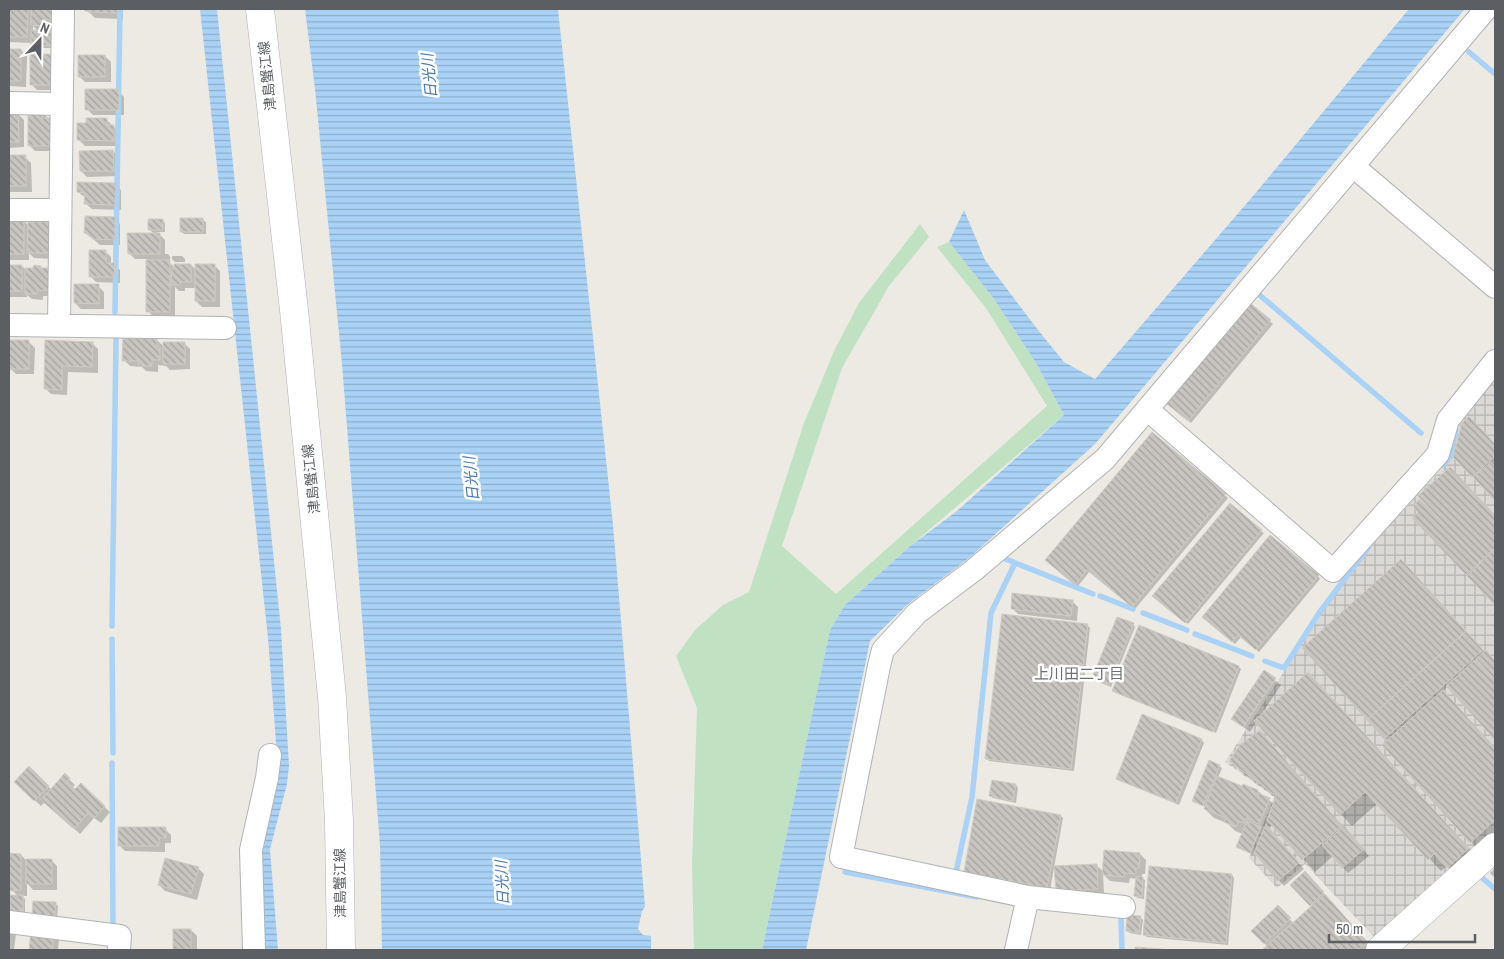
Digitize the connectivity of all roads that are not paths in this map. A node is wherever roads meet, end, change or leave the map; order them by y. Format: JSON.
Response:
{"nodes":[{"id":1,"x":62,"y":9,"type":"edge"},
{"id":2,"x":260,"y":9,"type":"edge"},
{"id":3,"x":1486,"y":9,"type":"edge"},
{"id":4,"x":9,"y":103,"type":"edge"},
{"id":5,"x":61,"y":104,"type":"junction"},
{"id":6,"x":1353,"y":166,"type":"junction"},
{"id":7,"x":9,"y":210,"type":"edge"},
{"id":8,"x":60,"y":210,"type":"junction"},
{"id":9,"x":1495,"y":287,"type":"edge"},
{"id":10,"x":9,"y":325,"type":"edge"},
{"id":11,"x":59,"y":325,"type":"junction"},
{"id":12,"x":225,"y":328,"type":"dead end"},
{"id":13,"x":1495,"y":361,"type":"edge"},
{"id":14,"x":1147,"y":409,"type":"junction"},
{"id":15,"x":270,"y":755,"type":"dead end"},
{"id":16,"x":1495,"y":847,"type":"edge"},
{"id":17,"x":1028,"y":897,"type":"junction"},
{"id":18,"x":1124,"y":907,"type":"dead end"},
{"id":19,"x":9,"y":922,"type":"edge"},
{"id":20,"x":119,"y":950,"type":"edge"},
{"id":21,"x":254,"y":950,"type":"edge"},
{"id":22,"x":341,"y":950,"type":"edge"},
{"id":23,"x":1016,"y":950,"type":"edge"},
{"id":24,"x":1380,"y":950,"type":"edge"}],
"edges":[{"from":1,"to":5,"type":"street"},
{"from":2,"to":22,"type":"main road","name":"津島蟹江線"},
{"from":3,"to":6,"type":"street"},
{"from":4,"to":5,"type":"street"},
{"from":5,"to":8,"type":"street"},
{"from":6,"to":9,"type":"street"},
{"from":6,"to":14,"type":"street"},
{"from":7,"to":8,"type":"street"},
{"from":8,"to":11,"type":"street"},
{"from":10,"to":11,"type":"street"},
{"from":11,"to":12,"type":"street"},
{"from":13,"to":14,"type":"street"},
{"from":14,"to":17,"type":"street"},
{"from":15,"to":21,"type":"street"},
{"from":16,"to":24,"type":"main road"},
{"from":17,"to":18,"type":"street"},
{"from":17,"to":23,"type":"street"},
{"from":19,"to":20,"type":"street"}]}
